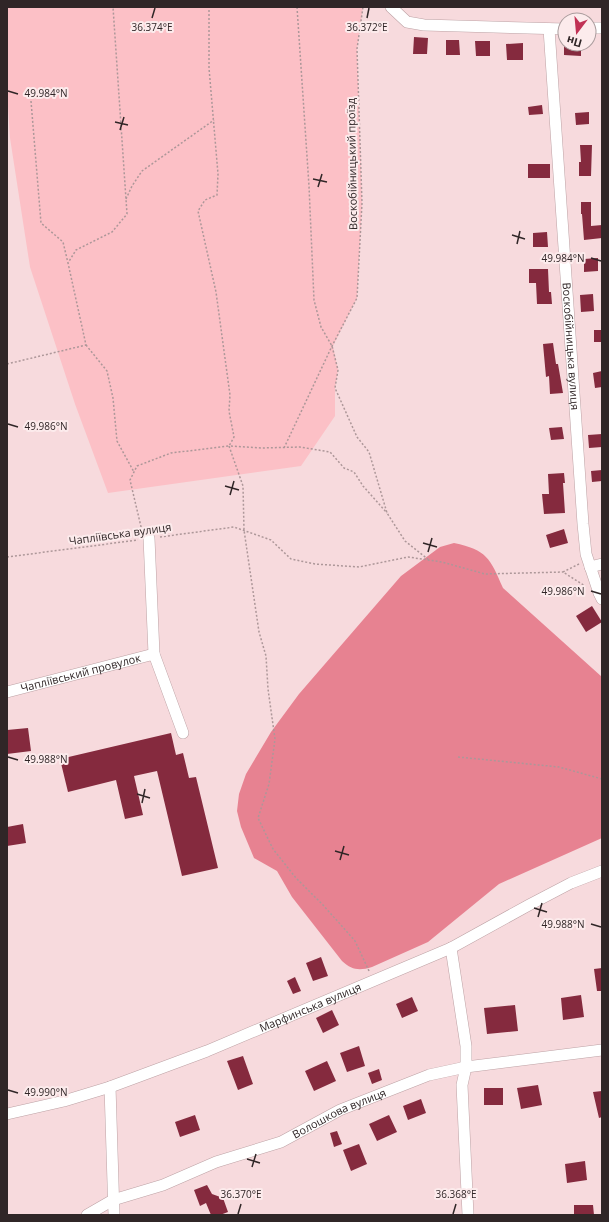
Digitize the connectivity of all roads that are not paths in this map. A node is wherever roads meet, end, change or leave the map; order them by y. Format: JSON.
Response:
{"nodes":[{"id":1,"x":391,"y":7,"type":"edge"},
{"id":2,"x":549,"y":29,"type":"junction"},
{"id":3,"x":557,"y":29,"type":"edge"},
{"id":4,"x":146,"y":538,"type":"road end"},
{"id":5,"x":589,"y":563,"type":"junction"},
{"id":6,"x":602,"y":564,"type":"edge"},
{"id":7,"x":600,"y":596,"type":"edge"},
{"id":8,"x":154,"y":654,"type":"junction"},
{"id":9,"x":7,"y":692,"type":"edge"},
{"id":10,"x":183,"y":733,"type":"dead end"},
{"id":11,"x":602,"y":871,"type":"edge"},
{"id":12,"x":451,"y":948,"type":"junction"},
{"id":13,"x":602,"y":1050,"type":"edge"},
{"id":14,"x":466,"y":1067,"type":"junction"},
{"id":15,"x":110,"y":1087,"type":"junction"},
{"id":16,"x":7,"y":1114,"type":"edge"},
{"id":17,"x":113,"y":1200,"type":"junction"},
{"id":18,"x":87,"y":1215,"type":"edge"},
{"id":19,"x":114,"y":1215,"type":"edge"},
{"id":20,"x":468,"y":1215,"type":"edge"}],
"edges":[{"from":1,"to":2,"type":"street"},
{"from":2,"to":3,"type":"street"},
{"from":2,"to":5,"type":"street","name":"Воскобійницька вулиця"},
{"from":4,"to":8,"type":"street","name":"Чапліївський провулок"},
{"from":5,"to":6,"type":"street"},
{"from":5,"to":7,"type":"street","name":"Воскобійницька вулиця"},
{"from":8,"to":9,"type":"street","name":"Чапліївський провулок"},
{"from":8,"to":10,"type":"street","name":"Чапліївський провулок"},
{"from":11,"to":12,"type":"street","name":"Марфинська вулиця"},
{"from":12,"to":14,"type":"street"},
{"from":12,"to":15,"type":"street","name":"Марфинська вулиця"},
{"from":13,"to":14,"type":"street","name":"Волошкова вулиця"},
{"from":14,"to":17,"type":"street","name":"Волошкова вулиця"},
{"from":14,"to":20,"type":"street"},
{"from":15,"to":16,"type":"street","name":"Марфинська вулиця"},
{"from":15,"to":17,"type":"street"},
{"from":17,"to":18,"type":"street","name":"Волошкова вулиця"},
{"from":17,"to":19,"type":"street"}]}
